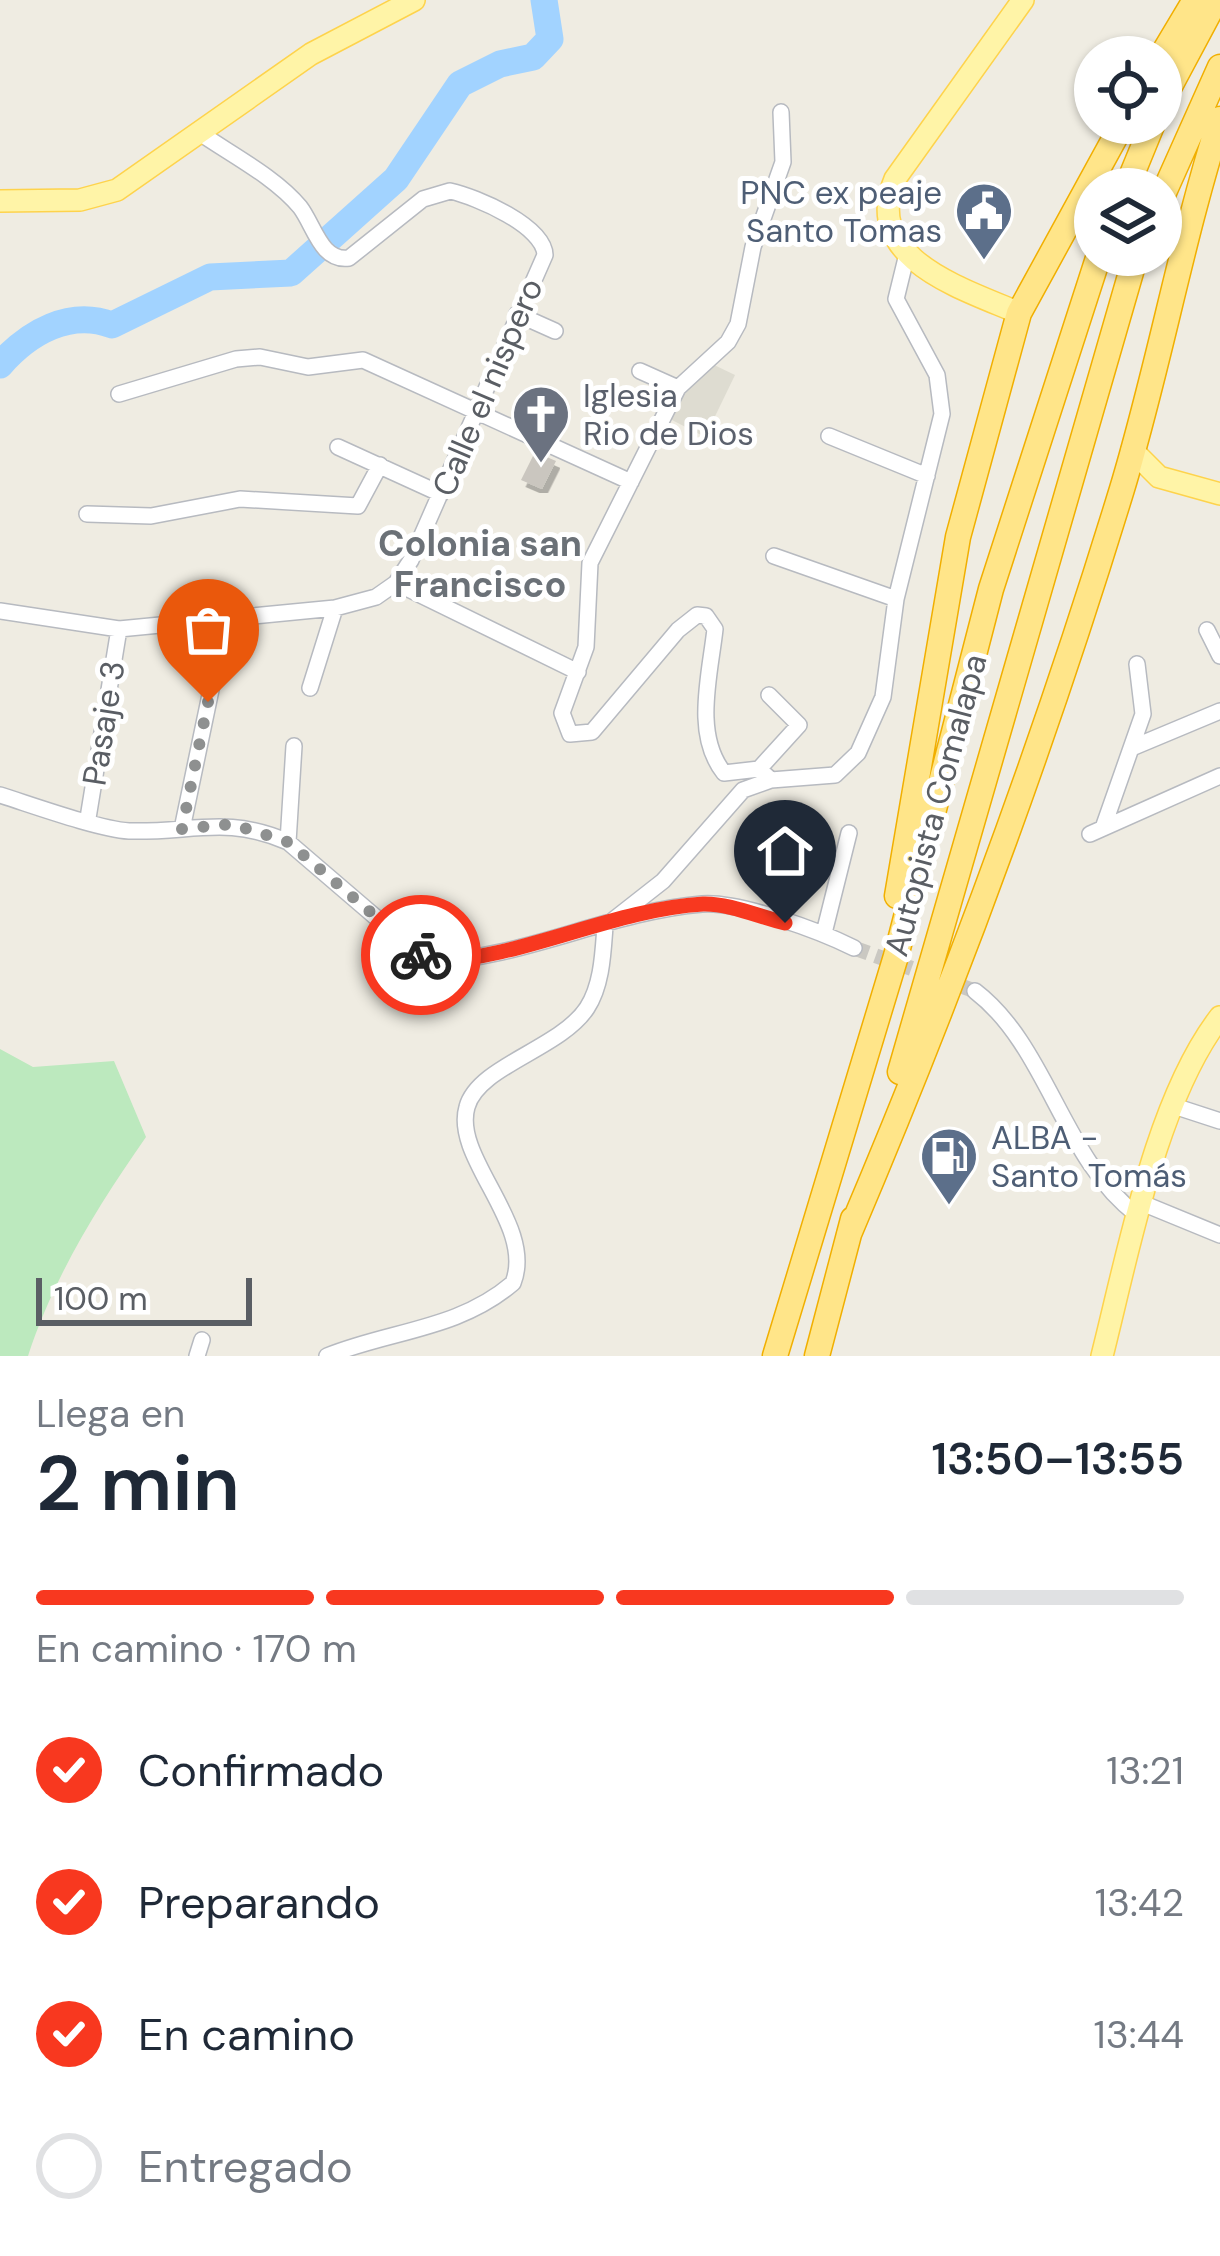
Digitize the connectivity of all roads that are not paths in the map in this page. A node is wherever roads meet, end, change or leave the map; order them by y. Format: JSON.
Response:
{"nodes":[{"id":1,"x":1023,"y":0,"type":"edge"},
{"id":2,"x":1195,"y":0,"type":"edge"},
{"id":3,"x":1216,"y":0,"type":"edge"},
{"id":4,"x":400,"y":3,"type":"edge"},
{"id":5,"x":1174,"y":36,"type":"edge"},
{"id":6,"x":1182,"y":64,"type":"edge"},
{"id":7,"x":1220,"y":67,"type":"edge"},
{"id":8,"x":781,"y":112,"type":"dead end"},
{"id":9,"x":1220,"y":119,"type":"edge"},
{"id":10,"x":200,"y":133,"type":"junction"},
{"id":11,"x":1112,"y":144,"type":"edge"},
{"id":12,"x":1175,"y":168,"type":"edge"},
{"id":13,"x":0,"y":201,"type":"edge"},
{"id":14,"x":907,"y":254,"type":"junction"},
{"id":15,"x":1092,"y":276,"type":"edge"},
{"id":16,"x":1130,"y":276,"type":"edge"},
{"id":17,"x":1019,"y":313,"type":"junction"},
{"id":18,"x":517,"y":314,"type":"junction"},
{"id":19,"x":555,"y":331,"type":"dead end"},
{"id":20,"x":640,"y":371,"type":"dead end"},
{"id":21,"x":678,"y":388,"type":"junction"},
{"id":22,"x":119,"y":394,"type":"dead end"},
{"id":23,"x":477,"y":407,"type":"junction"},
{"id":24,"x":829,"y":436,"type":"dead end"},
{"id":25,"x":338,"y":447,"type":"dead end"},
{"id":26,"x":1132,"y":450,"type":"junction"},
{"id":27,"x":380,"y":465,"type":"junction"},
{"id":28,"x":927,"y":476,"type":"junction"},
{"id":29,"x":1159,"y":477,"type":"junction"},
{"id":30,"x":631,"y":482,"type":"junction"},
{"id":31,"x":1121,"y":490,"type":"junction"},
{"id":32,"x":441,"y":494,"type":"junction"},
{"id":33,"x":1220,"y":494,"type":"edge"},
{"id":34,"x":87,"y":514,"type":"dead end"},
{"id":35,"x":774,"y":556,"type":"dead end"},
{"id":36,"x":396,"y":583,"type":"junction"},
{"id":37,"x":896,"y":599,"type":"junction"},
{"id":38,"x":334,"y":608,"type":"junction"},
{"id":39,"x":0,"y":611,"type":"edge"},
{"id":40,"x":226,"y":618,"type":"junction"},
{"id":41,"x":119,"y":628,"type":"junction"},
{"id":42,"x":1208,"y":630,"type":"dead end"},
{"id":43,"x":1220,"y":656,"type":"edge"},
{"id":44,"x":1137,"y":664,"type":"dead end"},
{"id":45,"x":578,"y":672,"type":"junction"},
{"id":46,"x":310,"y":688,"type":"dead end"},
{"id":47,"x":770,"y":695,"type":"dead end"},
{"id":48,"x":1220,"y":711,"type":"edge"},
{"id":49,"x":294,"y":746,"type":"dead end"},
{"id":50,"x":1134,"y":747,"type":"junction"},
{"id":51,"x":765,"y":774,"type":"junction"},
{"id":52,"x":1220,"y":776,"type":"edge"},
{"id":53,"x":0,"y":796,"type":"edge"},
{"id":54,"x":88,"y":818,"type":"junction"},
{"id":55,"x":182,"y":829,"type":"junction"},
{"id":56,"x":849,"y":833,"type":"dead end"},
{"id":57,"x":288,"y":842,"type":"junction"},
{"id":58,"x":605,"y":926,"type":"junction"},
{"id":59,"x":824,"y":933,"type":"junction"},
{"id":60,"x":854,"y":948,"type":"tunnel mouth"},
{"id":61,"x":975,"y":991,"type":"tunnel mouth"},
{"id":62,"x":882,"y":993,"type":"junction"},
{"id":63,"x":1220,"y":1017,"type":"edge"},
{"id":64,"x":1174,"y":1106,"type":"junction"},
{"id":65,"x":1220,"y":1121,"type":"edge"},
{"id":66,"x":1140,"y":1209,"type":"junction"},
{"id":67,"x":849,"y":1234,"type":"junction"},
{"id":68,"x":1220,"y":1235,"type":"edge"},
{"id":69,"x":327,"y":1356,"type":"edge"},
{"id":70,"x":775,"y":1356,"type":"edge"},
{"id":71,"x":818,"y":1356,"type":"edge"},
{"id":72,"x":1102,"y":1356,"type":"edge"}],
"edges":[{"from":1,"to":14,"type":"main road"},
{"from":2,"to":5,"type":"highway"},
{"from":3,"to":6,"type":"highway"},
{"from":4,"to":10,"type":"main road"},
{"from":7,"to":12,"type":"highway"},
{"from":8,"to":21,"type":"street"},
{"from":9,"to":26,"type":"highway"},
{"from":10,"to":13,"type":"main road"},
{"from":10,"to":18,"type":"street","name":"Calle el nispero"},
{"from":11,"to":17,"type":"highway"},
{"from":14,"to":17,"type":"main road"},
{"from":14,"to":28,"type":"street"},
{"from":15,"to":62,"type":"highway","name":"Autopista Comalapa"},
{"from":16,"to":67,"type":"highway","name":"Autopista Comalapa"},
{"from":17,"to":62,"type":"highway"},
{"from":18,"to":19,"type":"street"},
{"from":18,"to":23,"type":"street","name":"Calle el nispero"},
{"from":20,"to":21,"type":"street"},
{"from":21,"to":30,"type":"street"},
{"from":22,"to":23,"type":"street"},
{"from":23,"to":30,"type":"street"},
{"from":23,"to":32,"type":"street","name":"Calle el nispero"},
{"from":24,"to":28,"type":"street"},
{"from":25,"to":27,"type":"street"},
{"from":26,"to":29,"type":"main road"},
{"from":26,"to":31,"type":"highway"},
{"from":27,"to":32,"type":"street"},
{"from":27,"to":34,"type":"street"},
{"from":28,"to":37,"type":"street"},
{"from":29,"to":31,"type":"main road"},
{"from":29,"to":33,"type":"main road"},
{"from":30,"to":45,"type":"street"},
{"from":31,"to":67,"type":"highway"},
{"from":32,"to":36,"type":"street","name":"Calle el nispero"},
{"from":35,"to":37,"type":"street"},
{"from":36,"to":38,"type":"street"},
{"from":36,"to":45,"type":"street"},
{"from":37,"to":51,"type":"street"},
{"from":38,"to":40,"type":"street"},
{"from":38,"to":46,"type":"street"},
{"from":39,"to":41,"type":"street"},
{"from":40,"to":41,"type":"street"},
{"from":40,"to":55,"type":"street"},
{"from":41,"to":54,"type":"street","name":"Pasaje 3"},
{"from":42,"to":43,"type":"street"},
{"from":44,"to":50,"type":"street"},
{"from":45,"to":51,"type":"street"},
{"from":47,"to":51,"type":"street"},
{"from":48,"to":50,"type":"street"},
{"from":49,"to":57,"type":"street"},
{"from":50,"to":52,"type":"street"},
{"from":51,"to":58,"type":"street"},
{"from":53,"to":54,"type":"street"},
{"from":54,"to":55,"type":"street"},
{"from":55,"to":57,"type":"street"},
{"from":56,"to":59,"type":"street"},
{"from":57,"to":58,"type":"street"},
{"from":58,"to":59,"type":"street"},
{"from":58,"to":69,"type":"street"},
{"from":59,"to":60,"type":"street"},
{"from":61,"to":66,"type":"street"},
{"from":62,"to":70,"type":"highway","name":"Autopista Comalapa"},
{"from":63,"to":64,"type":"main road"},
{"from":64,"to":65,"type":"street"},
{"from":64,"to":66,"type":"main road"},
{"from":66,"to":68,"type":"street"},
{"from":66,"to":72,"type":"main road"},
{"from":67,"to":71,"type":"highway","name":"Autopista Comalapa"}]}
